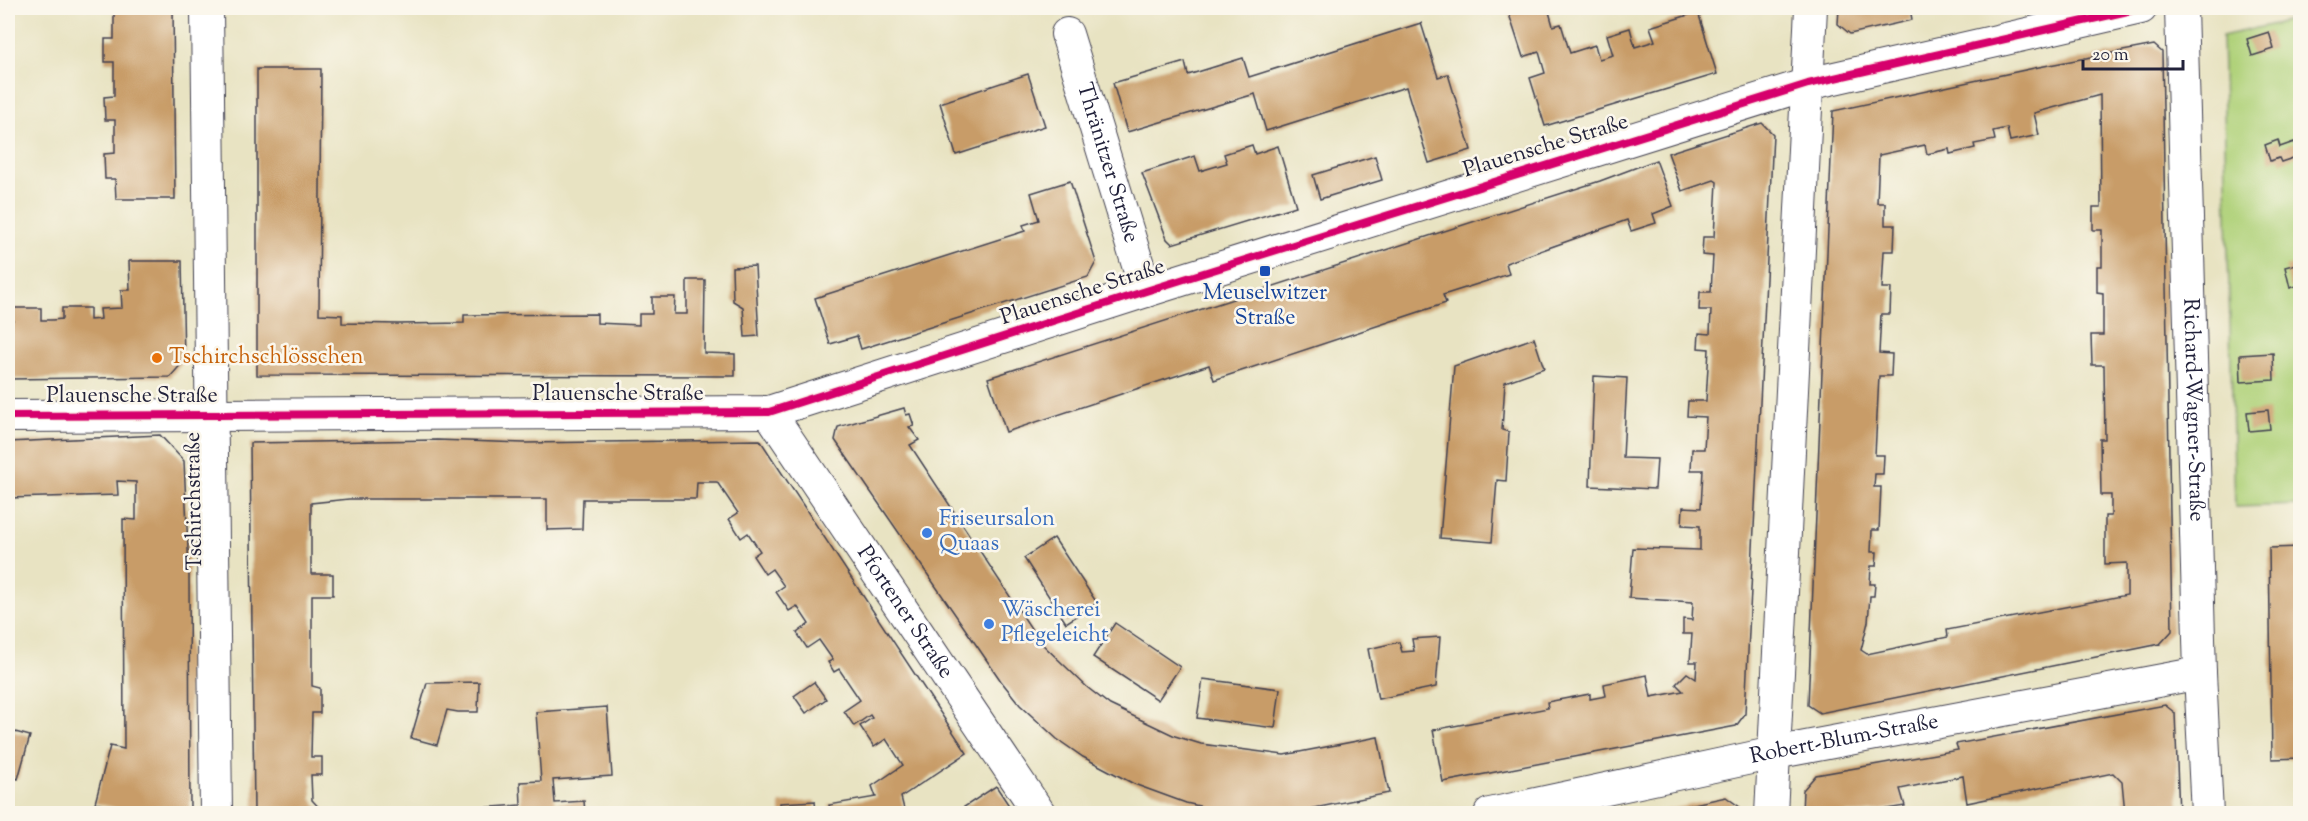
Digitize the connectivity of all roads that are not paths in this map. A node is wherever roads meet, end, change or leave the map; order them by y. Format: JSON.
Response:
{"nodes":[{"id":1,"x":207,"y":8,"type":"edge"},
{"id":2,"x":1811,"y":8,"type":"edge"},
{"id":3,"x":2141,"y":8,"type":"edge"},
{"id":4,"x":2181,"y":8,"type":"edge"},
{"id":5,"x":1067,"y":34,"type":"dead end"},
{"id":6,"x":1808,"y":84,"type":"junction"},
{"id":7,"x":1146,"y":291,"type":"junction"},
{"id":8,"x":769,"y":412,"type":"junction"},
{"id":9,"x":212,"y":414,"type":"junction"},
{"id":10,"x":8,"y":416,"type":"edge"},
{"id":11,"x":2200,"y":673,"type":"junction"},
{"id":12,"x":1774,"y":753,"type":"junction"},
{"id":13,"x":216,"y":813,"type":"edge"},
{"id":14,"x":1040,"y":813,"type":"edge"},
{"id":15,"x":1490,"y":813,"type":"edge"},
{"id":16,"x":1771,"y":813,"type":"edge"},
{"id":17,"x":2207,"y":813,"type":"edge"}],
"edges":[{"from":1,"to":9,"type":"street","name":"Tschirchstraße"},
{"from":2,"to":6,"type":"street"},
{"from":3,"to":6,"type":"street","name":"Plauensche Straße"},
{"from":4,"to":11,"type":"street","name":"Richard-Wagner-Straße"},
{"from":5,"to":7,"type":"street","name":"Thränitzer Straße"},
{"from":6,"to":7,"type":"street","name":"Plauensche Straße"},
{"from":6,"to":12,"type":"street"},
{"from":7,"to":8,"type":"street","name":"Plauensche Straße"},
{"from":8,"to":9,"type":"street","name":"Plauensche Straße"},
{"from":8,"to":14,"type":"street","name":"Pfortener Straße"},
{"from":9,"to":10,"type":"street","name":"Plauensche Straße"},
{"from":9,"to":13,"type":"street","name":"Tschirchstraße"},
{"from":11,"to":12,"type":"street","name":"Robert-Blum-Straße"},
{"from":11,"to":17,"type":"street","name":"Richard-Wagner-Straße"},
{"from":12,"to":15,"type":"street","name":"Robert-Blum-Straße"},
{"from":12,"to":16,"type":"street"}]}
